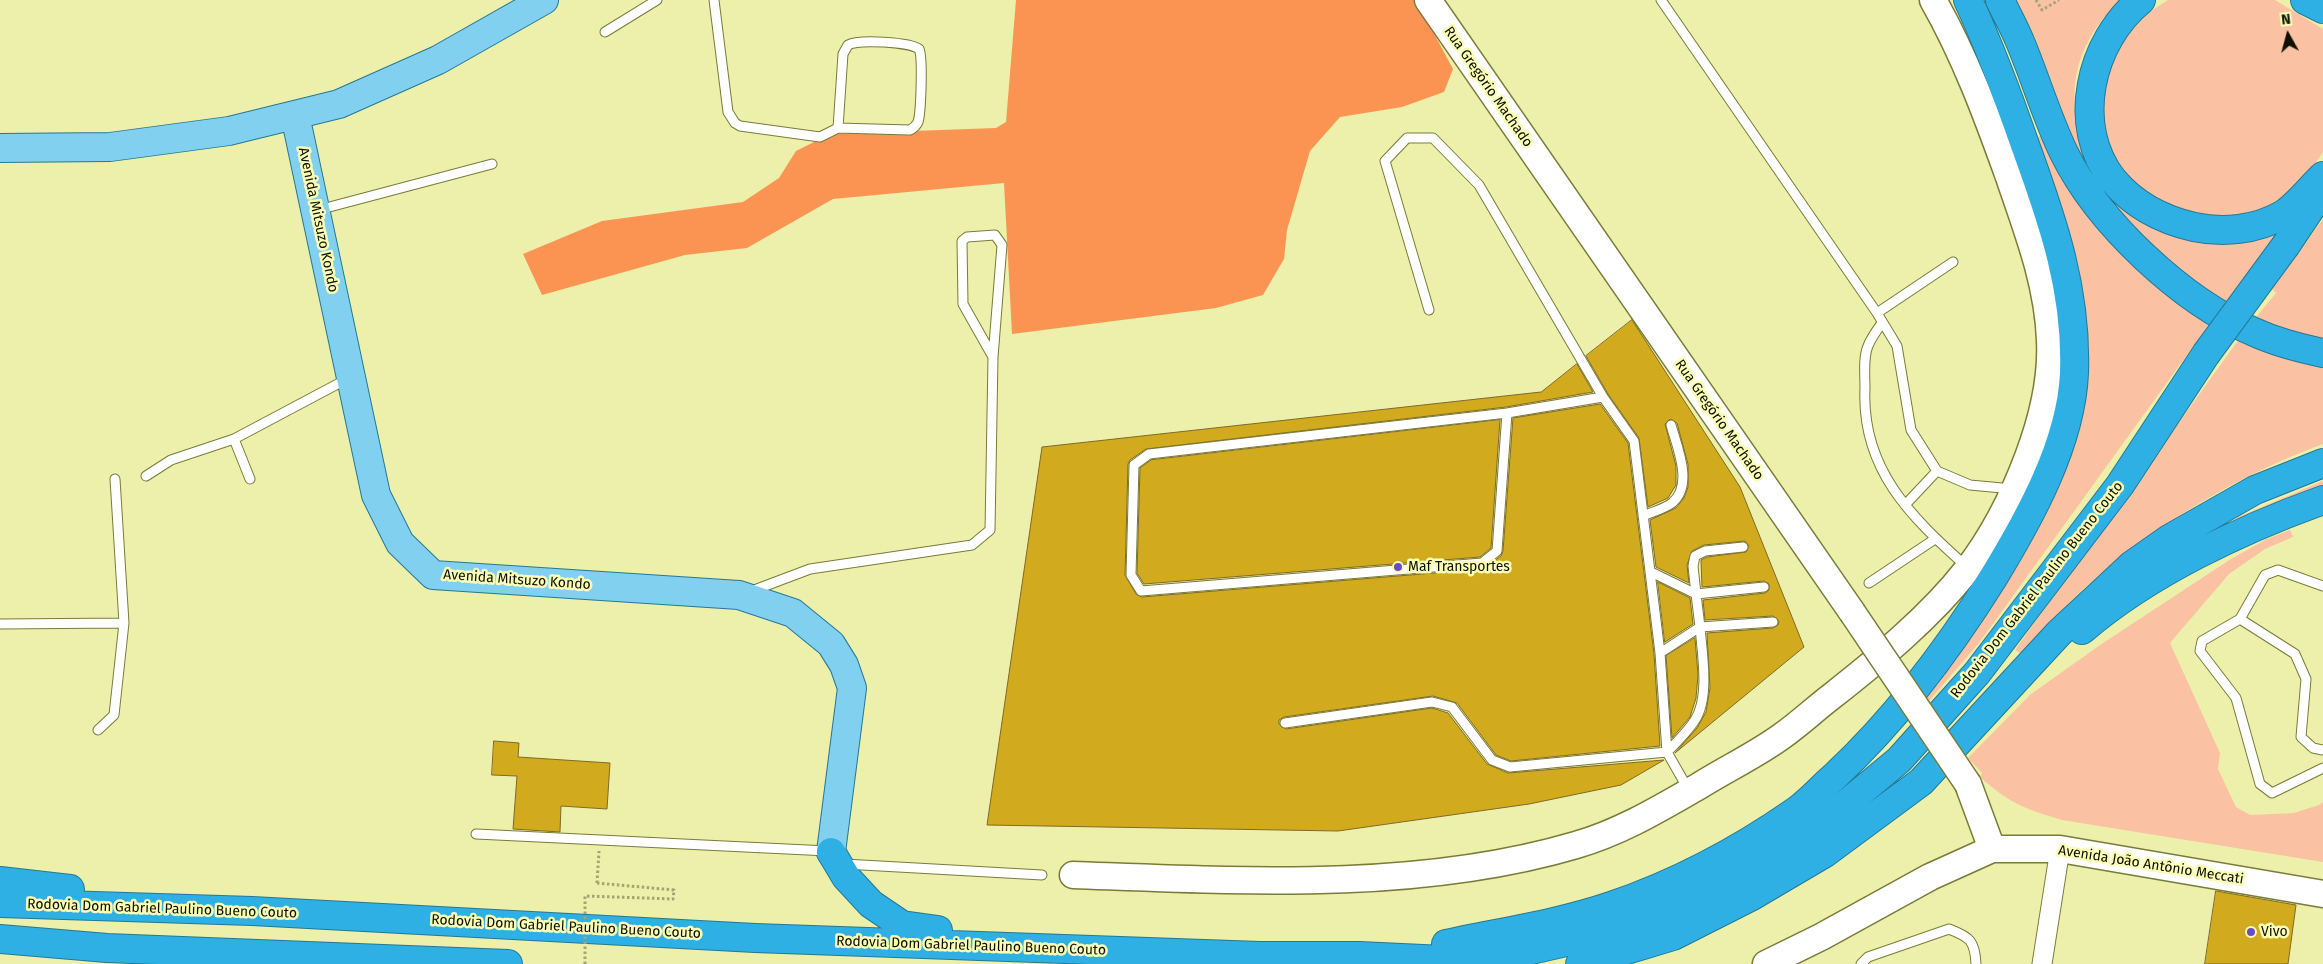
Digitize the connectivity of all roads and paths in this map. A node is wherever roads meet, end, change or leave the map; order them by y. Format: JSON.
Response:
{"nodes":[{"id":1,"x":544,"y":0,"type":"edge"},
{"id":2,"x":657,"y":0,"type":"edge"},
{"id":3,"x":714,"y":0,"type":"edge"},
{"id":4,"x":1428,"y":0,"type":"edge"},
{"id":5,"x":1661,"y":0,"type":"edge"},
{"id":6,"x":1933,"y":0,"type":"edge"},
{"id":7,"x":1968,"y":0,"type":"edge"},
{"id":8,"x":2000,"y":0,"type":"edge"},
{"id":9,"x":2036,"y":0,"type":"edge"},
{"id":10,"x":2059,"y":0,"type":"edge"},
{"id":11,"x":2141,"y":0,"type":"edge"},
{"id":12,"x":2305,"y":0,"type":"edge"},
{"id":13,"x":2323,"y":8,"type":"edge"},
{"id":14,"x":605,"y":32,"type":"dead end"},
{"id":15,"x":295,"y":115,"type":"junction"},
{"id":16,"x":838,"y":128,"type":"junction"},
{"id":17,"x":0,"y":148,"type":"edge"},
{"id":18,"x":492,"y":164,"type":"dead end"},
{"id":19,"x":2323,"y":176,"type":"edge"},
{"id":20,"x":2323,"y":191,"type":"edge"},
{"id":21,"x":316,"y":211,"type":"junction"},
{"id":22,"x":1953,"y":262,"type":"dead end"},
{"id":23,"x":1429,"y":310,"type":"dead end"},
{"id":24,"x":1877,"y":313,"type":"junction"},
{"id":25,"x":1882,"y":323,"type":"junction"},
{"id":26,"x":2323,"y":353,"type":"edge"},
{"id":27,"x":993,"y":356,"type":"junction"},
{"id":28,"x":352,"y":376,"type":"junction"},
{"id":29,"x":1604,"y":397,"type":"junction"},
{"id":30,"x":1507,"y":413,"type":"junction"},
{"id":31,"x":1671,"y":425,"type":"dead end"},
{"id":32,"x":234,"y":439,"type":"junction"},
{"id":33,"x":2323,"y":463,"type":"edge"},
{"id":34,"x":1936,"y":470,"type":"junction"},
{"id":35,"x":146,"y":476,"type":"dead end"},
{"id":36,"x":115,"y":479,"type":"dead end"},
{"id":37,"x":250,"y":479,"type":"dead end"},
{"id":38,"x":2016,"y":489,"type":"junction"},
{"id":39,"x":2323,"y":500,"type":"edge"},
{"id":40,"x":1904,"y":505,"type":"junction"},
{"id":41,"x":2323,"y":514,"type":"edge"},
{"id":42,"x":1643,"y":516,"type":"junction"},
{"id":43,"x":1935,"y":538,"type":"junction"},
{"id":44,"x":2221,"y":542,"type":"junction"},
{"id":45,"x":1743,"y":547,"type":"dead end"},
{"id":46,"x":1969,"y":568,"type":"junction"},
{"id":47,"x":1650,"y":572,"type":"junction"},
{"id":48,"x":1869,"y":583,"type":"dead end"},
{"id":49,"x":2323,"y":586,"type":"edge"},
{"id":50,"x":1764,"y":587,"type":"dead end"},
{"id":51,"x":1696,"y":594,"type":"junction"},
{"id":52,"x":740,"y":595,"type":"junction"},
{"id":53,"x":2240,"y":619,"type":"junction"},
{"id":54,"x":1773,"y":622,"type":"dead end"},
{"id":55,"x":124,"y":623,"type":"junction"},
{"id":56,"x":0,"y":624,"type":"edge"},
{"id":57,"x":1700,"y":628,"type":"junction"},
{"id":58,"x":1660,"y":652,"type":"junction"},
{"id":59,"x":1981,"y":718,"type":"junction"},
{"id":60,"x":1284,"y":723,"type":"dead end"},
{"id":61,"x":98,"y":730,"type":"dead end"},
{"id":62,"x":2323,"y":750,"type":"edge"},
{"id":63,"x":1667,"y":752,"type":"junction"},
{"id":64,"x":2323,"y":768,"type":"edge"},
{"id":65,"x":1690,"y":791,"type":"junction"},
{"id":66,"x":476,"y":834,"type":"dead end"},
{"id":67,"x":600,"y":841,"type":"junction"},
{"id":68,"x":1992,"y":849,"type":"junction"},
{"id":69,"x":2060,"y":849,"type":"junction"},
{"id":70,"x":834,"y":858,"type":"junction"},
{"id":71,"x":1042,"y":875,"type":"dead end"},
{"id":72,"x":1073,"y":875,"type":"dead end"},
{"id":73,"x":0,"y":881,"type":"edge"},
{"id":74,"x":2323,"y":894,"type":"edge"},
{"id":75,"x":0,"y":903,"type":"edge"},
{"id":76,"x":252,"y":911,"type":"junction"},
{"id":77,"x":0,"y":939,"type":"edge"},
{"id":78,"x":1083,"y":950,"type":"junction"},
{"id":79,"x":1358,"y":956,"type":"junction"},
{"id":80,"x":508,"y":964,"type":"edge"},
{"id":81,"x":585,"y":964,"type":"edge"},
{"id":82,"x":1580,"y":964,"type":"edge"},
{"id":83,"x":1766,"y":964,"type":"edge"},
{"id":84,"x":1861,"y":964,"type":"edge"},
{"id":85,"x":1976,"y":964,"type":"edge"},
{"id":86,"x":2042,"y":964,"type":"edge"}],
"edges":[{"from":1,"to":15,"type":"main road"},
{"from":2,"to":14,"type":"lane"},
{"from":3,"to":16,"type":"lane"},
{"from":4,"to":68,"type":"main road","name":"Rua Gregório Machado","bridge":true},
{"from":5,"to":24,"type":"lane"},
{"from":6,"to":38,"type":"main road"},
{"from":7,"to":79,"type":"highway"},
{"from":8,"to":26,"type":"highway"},
{"from":9,"to":10,"type":"path"},
{"from":11,"to":19,"type":"highway"},
{"from":12,"to":13,"type":"highway"},
{"from":15,"to":17,"type":"main road"},
{"from":15,"to":21,"type":"main road","name":"Avenida Mitsuzo Kondo"},
{"from":16,"to":16,"type":"lane"},
{"from":18,"to":21,"type":"lane"},
{"from":20,"to":79,"type":"highway","name":"Rodovia Dom Gabriel Paulino Bueno Couto","bridge":true},
{"from":21,"to":28,"type":"main road","name":"Avenida Mitsuzo Kondo"},
{"from":22,"to":24,"type":"lane"},
{"from":23,"to":29,"type":"lane"},
{"from":24,"to":25,"type":"lane"},
{"from":25,"to":34,"type":"lane"},
{"from":25,"to":40,"type":"lane"},
{"from":27,"to":27,"type":"lane"},
{"from":27,"to":52,"type":"lane"},
{"from":28,"to":32,"type":"lane"},
{"from":28,"to":52,"type":"main road","name":"Avenida Mitsuzo Kondo"},
{"from":29,"to":30,"type":"lane"},
{"from":29,"to":42,"type":"lane"},
{"from":30,"to":30,"type":"lane"},
{"from":31,"to":42,"type":"lane"},
{"from":32,"to":35,"type":"lane"},
{"from":32,"to":37,"type":"lane"},
{"from":33,"to":59,"type":"highway"},
{"from":34,"to":38,"type":"lane"},
{"from":34,"to":40,"type":"lane"},
{"from":36,"to":55,"type":"lane"},
{"from":38,"to":46,"type":"main road"},
{"from":39,"to":44,"type":"highway"},
{"from":40,"to":43,"type":"lane"},
{"from":41,"to":44,"type":"main road"},
{"from":42,"to":47,"type":"lane"},
{"from":43,"to":46,"type":"lane"},
{"from":43,"to":48,"type":"lane"},
{"from":44,"to":59,"type":"highway"},
{"from":45,"to":51,"type":"lane"},
{"from":46,"to":65,"type":"main road"},
{"from":47,"to":51,"type":"lane"},
{"from":47,"to":58,"type":"lane"},
{"from":49,"to":53,"type":"lane"},
{"from":50,"to":51,"type":"lane"},
{"from":51,"to":57,"type":"lane"},
{"from":52,"to":70,"type":"main road","name":"Avenida Mitsuzo Kondo"},
{"from":53,"to":62,"type":"lane"},
{"from":53,"to":64,"type":"lane"},
{"from":54,"to":57,"type":"lane"},
{"from":55,"to":56,"type":"lane"},
{"from":55,"to":61,"type":"lane"},
{"from":57,"to":58,"type":"lane"},
{"from":57,"to":63,"type":"lane"},
{"from":58,"to":63,"type":"lane"},
{"from":59,"to":82,"type":"highway"},
{"from":60,"to":63,"type":"lane"},
{"from":63,"to":65,"type":"lane"},
{"from":65,"to":72,"type":"main road"},
{"from":66,"to":67,"type":"lane"},
{"from":67,"to":70,"type":"lane"},
{"from":67,"to":81,"type":"path","bridge":true},
{"from":68,"to":69,"type":"main road","name":"Avenida João Antônio Meccati"},
{"from":68,"to":83,"type":"main road","name":"Avenida João Antônio Meccati"},
{"from":69,"to":74,"type":"main road","name":"Avenida João Antônio Meccati"},
{"from":69,"to":86,"type":"street"},
{"from":70,"to":71,"type":"lane"},
{"from":70,"to":78,"type":"highway"},
{"from":73,"to":76,"type":"highway"},
{"from":75,"to":76,"type":"highway","name":"Rodovia Dom Gabriel Paulino Bueno Couto"},
{"from":76,"to":78,"type":"highway","name":"Rodovia Dom Gabriel Paulino Bueno Couto"},
{"from":77,"to":80,"type":"highway"},
{"from":78,"to":79,"type":"highway","name":"Rodovia Dom Gabriel Paulino Bueno Couto"},
{"from":84,"to":85,"type":"lane"}]}
